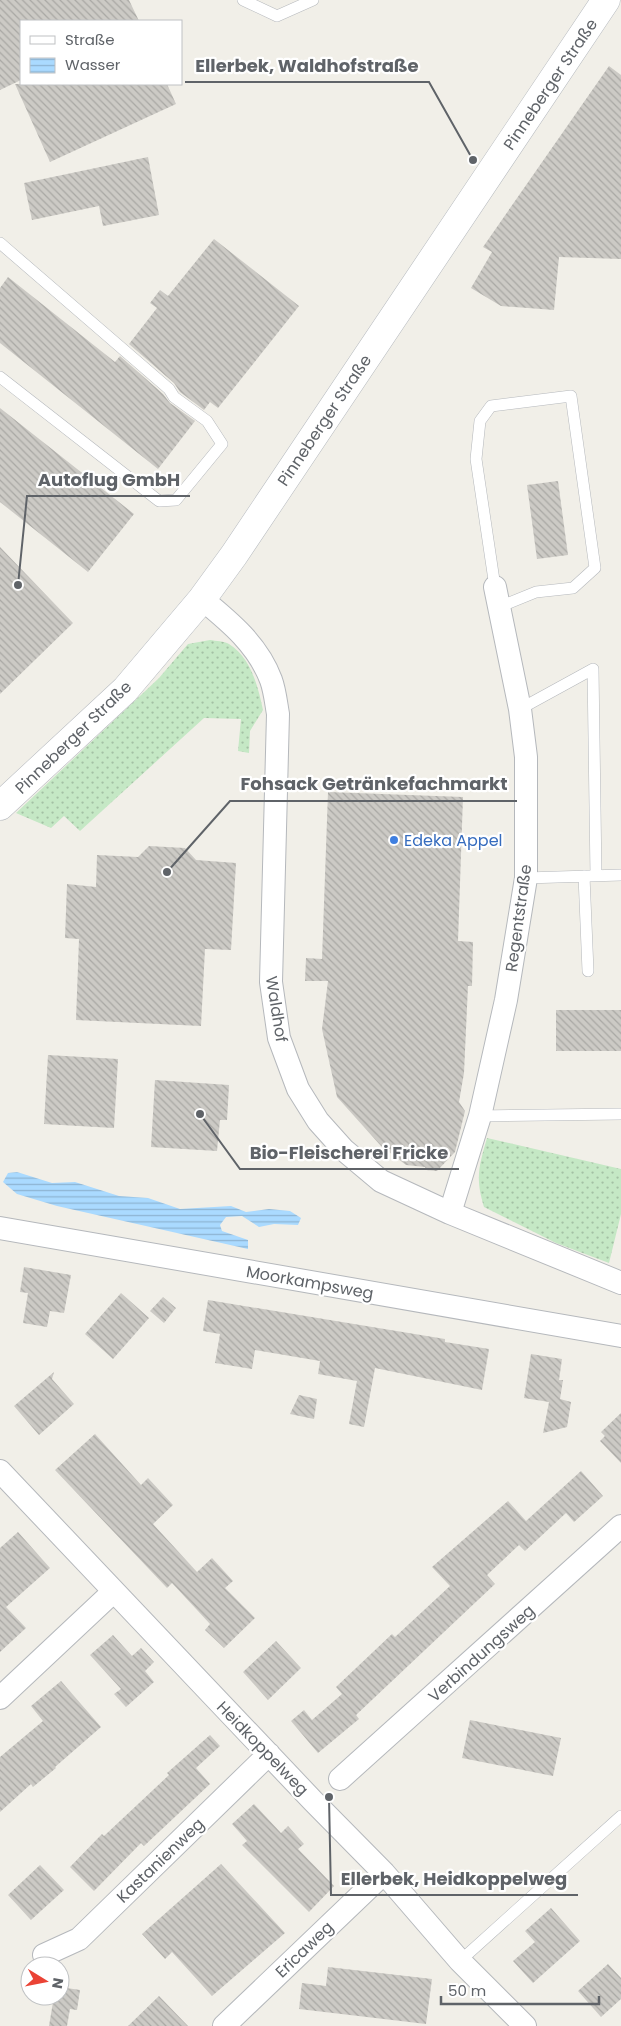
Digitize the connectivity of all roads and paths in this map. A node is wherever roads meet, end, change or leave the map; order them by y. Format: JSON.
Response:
{"nodes":[{"id":1,"x":243,"y":0,"type":"edge"},
{"id":2,"x":313,"y":0,"type":"edge"},
{"id":3,"x":606,"y":0,"type":"edge"},
{"id":4,"x":0,"y":243,"type":"edge"},
{"id":5,"x":0,"y":377,"type":"edge"},
{"id":6,"x":497,"y":597,"type":"junction"},
{"id":7,"x":202,"y":599,"type":"junction"},
{"id":8,"x":520,"y":709,"type":"junction"},
{"id":9,"x":0,"y":806,"type":"edge"},
{"id":10,"x":621,"y":875,"type":"edge"},
{"id":11,"x":584,"y":876,"type":"junction"},
{"id":12,"x":596,"y":876,"type":"junction"},
{"id":13,"x":526,"y":878,"type":"junction"},
{"id":14,"x":588,"y":971,"type":"dead end"},
{"id":15,"x":621,"y":1114,"type":"edge"},
{"id":16,"x":480,"y":1116,"type":"junction"},
{"id":17,"x":450,"y":1213,"type":"junction"},
{"id":18,"x":0,"y":1228,"type":"edge"},
{"id":19,"x":621,"y":1283,"type":"edge"},
{"id":20,"x":621,"y":1336,"type":"edge"},
{"id":21,"x":0,"y":1471,"type":"edge"},
{"id":22,"x":621,"y":1526,"type":"edge"},
{"id":23,"x":113,"y":1592,"type":"junction"},
{"id":24,"x":0,"y":1698,"type":"edge"},
{"id":25,"x":269,"y":1754,"type":"junction"},
{"id":26,"x":340,"y":1779,"type":"dead end"},
{"id":27,"x":621,"y":1816,"type":"edge"},
{"id":28,"x":384,"y":1872,"type":"junction"},
{"id":29,"x":44,"y":1955,"type":"dead end"},
{"id":30,"x":460,"y":1961,"type":"junction"},
{"id":31,"x":224,"y":2026,"type":"edge"},
{"id":32,"x":525,"y":2026,"type":"edge"}],
"edges":[{"from":1,"to":2,"type":"lane"},
{"from":3,"to":7,"type":"main road","name":"Pinneberger Straße"},
{"from":4,"to":5,"type":"lane"},
{"from":6,"to":6,"type":"lane"},
{"from":6,"to":8,"type":"street","name":"Regentstraße"},
{"from":7,"to":9,"type":"main road","name":"Pinneberger Straße"},
{"from":7,"to":17,"type":"street","name":"Waldhof"},
{"from":8,"to":12,"type":"lane"},
{"from":8,"to":13,"type":"street","name":"Regentstraße"},
{"from":10,"to":12,"type":"lane"},
{"from":11,"to":12,"type":"lane"},
{"from":11,"to":13,"type":"lane"},
{"from":11,"to":14,"type":"lane"},
{"from":13,"to":16,"type":"street","name":"Regentstraße"},
{"from":15,"to":16,"type":"lane"},
{"from":16,"to":17,"type":"street","name":"Regentstraße"},
{"from":17,"to":19,"type":"street","name":"Waldhof"},
{"from":18,"to":20,"type":"street","name":"Moorkampsweg"},
{"from":21,"to":23,"type":"street","name":"Heidkoppelweg"},
{"from":22,"to":26,"type":"street","name":"Verbindungsweg"},
{"from":23,"to":24,"type":"street"},
{"from":23,"to":25,"type":"street","name":"Heidkoppelweg"},
{"from":25,"to":28,"type":"street","name":"Heidkoppelweg"},
{"from":25,"to":29,"type":"street","name":"Kastanienweg"},
{"from":27,"to":30,"type":"lane"},
{"from":28,"to":30,"type":"street","name":"Heidkoppelweg"},
{"from":28,"to":31,"type":"street","name":"Ericaweg"},
{"from":30,"to":32,"type":"street","name":"Heidkoppelweg"}]}
